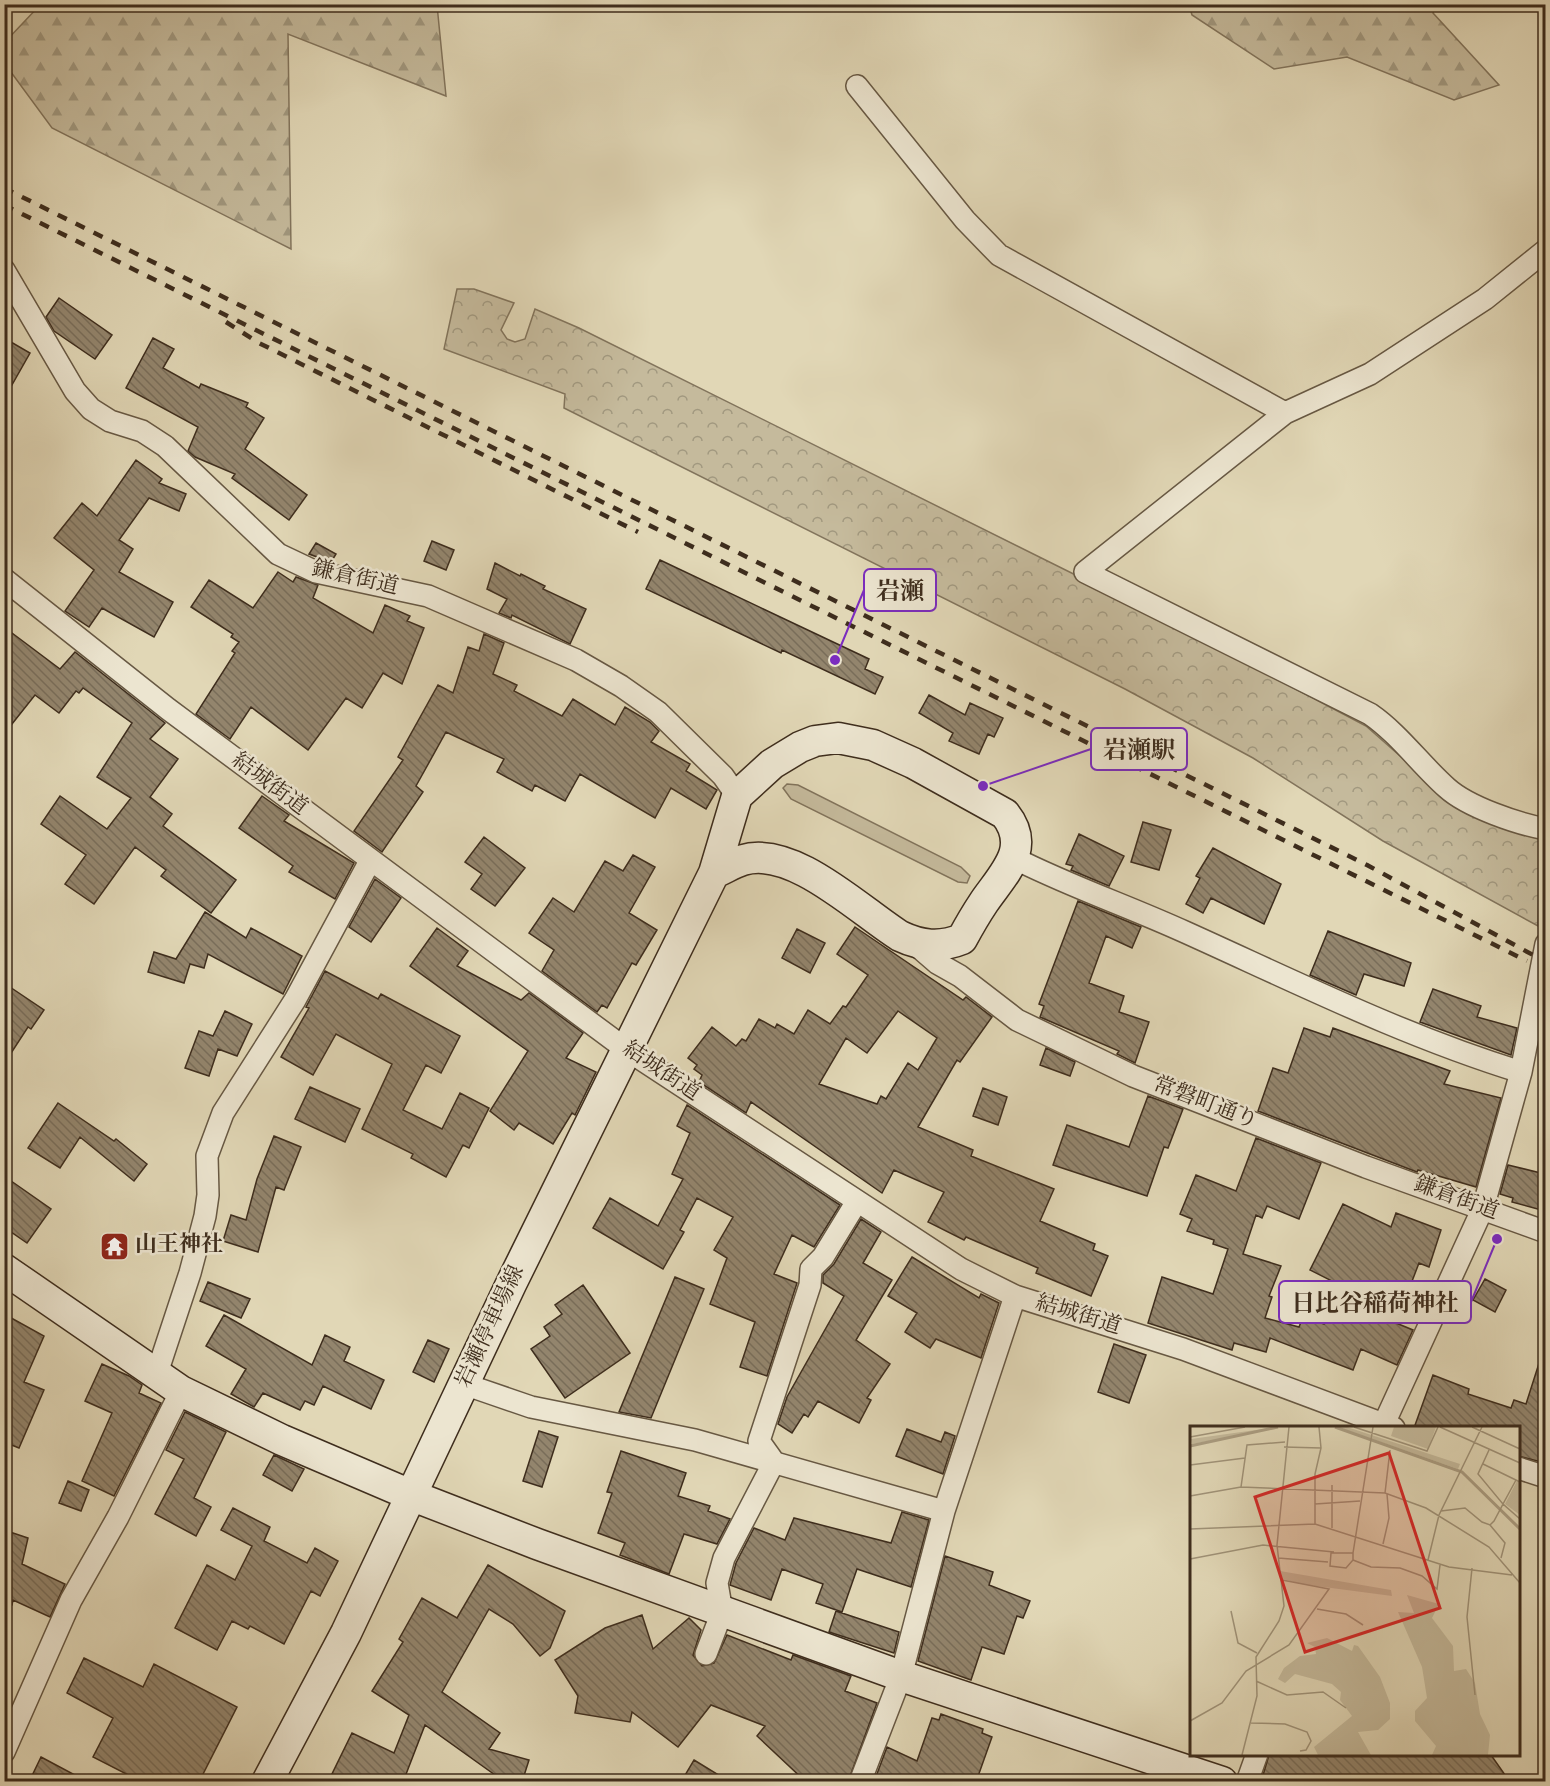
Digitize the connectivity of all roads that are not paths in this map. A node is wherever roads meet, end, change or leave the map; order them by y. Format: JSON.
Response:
{"nodes":[{"id":1,"x":857,"y":86,"type":"dead end"},
{"id":2,"x":1545,"y":250,"type":"edge"},
{"id":3,"x":4,"y":270,"type":"edge"},
{"id":4,"x":1285,"y":413,"type":"junction"},
{"id":5,"x":4,"y":579,"type":"edge"},
{"id":6,"x":737,"y":796,"type":"junction"},
{"id":7,"x":1545,"y":829,"type":"edge"},
{"id":8,"x":1014,"y":858,"type":"junction"},
{"id":9,"x":370,"y":861,"type":"junction"},
{"id":10,"x":714,"y":873,"type":"junction"},
{"id":11,"x":962,"y":939,"type":"junction"},
{"id":12,"x":915,"y":944,"type":"junction"},
{"id":13,"x":1545,"y":944,"type":"edge"},
{"id":14,"x":960,"y":976,"type":"junction"},
{"id":15,"x":627,"y":1050,"type":"junction"},
{"id":16,"x":1521,"y":1072,"type":"junction"},
{"id":17,"x":1366,"y":1167,"type":"joint"},
{"id":18,"x":856,"y":1203,"type":"junction"},
{"id":19,"x":1482,"y":1208,"type":"junction"},
{"id":20,"x":1545,"y":1232,"type":"edge"},
{"id":21,"x":4,"y":1269,"type":"edge"},
{"id":22,"x":1015,"y":1296,"type":"junction"},
{"id":23,"x":157,"y":1373,"type":"junction"},
{"id":24,"x":464,"y":1384,"type":"junction"},
{"id":25,"x":181,"y":1391,"type":"junction"},
{"id":26,"x":1387,"y":1426,"type":"edge"},
{"id":27,"x":774,"y":1462,"type":"junction"},
{"id":28,"x":1520,"y":1469,"type":"edge"},
{"id":29,"x":1545,"y":1477,"type":"edge"},
{"id":30,"x":413,"y":1496,"type":"junction"},
{"id":31,"x":944,"y":1511,"type":"junction"},
{"id":32,"x":722,"y":1612,"type":"junction"},
{"id":33,"x":706,"y":1654,"type":"dead end"},
{"id":34,"x":901,"y":1676,"type":"junction"},
{"id":35,"x":4,"y":1752,"type":"edge"},
{"id":36,"x":1257,"y":1756,"type":"edge"},
{"id":37,"x":267,"y":1782,"type":"edge"},
{"id":38,"x":860,"y":1782,"type":"edge"},
{"id":39,"x":1221,"y":1782,"type":"edge"},
{"id":40,"x":1247,"y":1782,"type":"edge"}],
"edges":[{"from":1,"to":4,"type":"street"},
{"from":2,"to":4,"type":"street"},
{"from":3,"to":6,"type":"street","name":"鎌倉街道"},
{"from":4,"to":7,"type":"street"},
{"from":5,"to":9,"type":"street","name":"結城街道"},
{"from":6,"to":8,"type":"street"},
{"from":6,"to":10,"type":"street","name":"岩瀬停車場線"},
{"from":8,"to":11,"type":"street"},
{"from":8,"to":16,"type":"street"},
{"from":9,"to":15,"type":"street","name":"結城街道"},
{"from":9,"to":23,"type":"street"},
{"from":10,"to":12,"type":"street"},
{"from":10,"to":15,"type":"street","name":"岩瀬停車場線"},
{"from":11,"to":12,"type":"street"},
{"from":11,"to":14,"type":"street"},
{"from":12,"to":14,"type":"street","name":"常磐町通り"},
{"from":13,"to":16,"type":"street"},
{"from":14,"to":17,"type":"street","name":"常磐町通り"},
{"from":15,"to":18,"type":"street","name":"結城街道"},
{"from":15,"to":24,"type":"street","name":"岩瀬停車場線"},
{"from":16,"to":19,"type":"street"},
{"from":17,"to":19,"type":"street","name":"鎌倉街道"},
{"from":18,"to":22,"type":"street","name":"結城街道"},
{"from":18,"to":27,"type":"street"},
{"from":19,"to":20,"type":"street","name":"鎌倉街道"},
{"from":19,"to":26,"type":"street"},
{"from":21,"to":23,"type":"street"},
{"from":22,"to":26,"type":"street","name":"結城街道"},
{"from":22,"to":31,"type":"street"},
{"from":23,"to":25,"type":"street"},
{"from":24,"to":27,"type":"street"},
{"from":24,"to":30,"type":"street","name":"岩瀬停車場線"},
{"from":25,"to":30,"type":"street"},
{"from":25,"to":35,"type":"street"},
{"from":27,"to":31,"type":"street"},
{"from":27,"to":32,"type":"street"},
{"from":28,"to":29,"type":"street"},
{"from":30,"to":32,"type":"street"},
{"from":30,"to":37,"type":"street","name":"岩瀬停車場線"},
{"from":31,"to":34,"type":"street"},
{"from":32,"to":33,"type":"street"},
{"from":32,"to":34,"type":"street"},
{"from":34,"to":38,"type":"street"},
{"from":34,"to":39,"type":"street"},
{"from":36,"to":40,"type":"street"}]}
